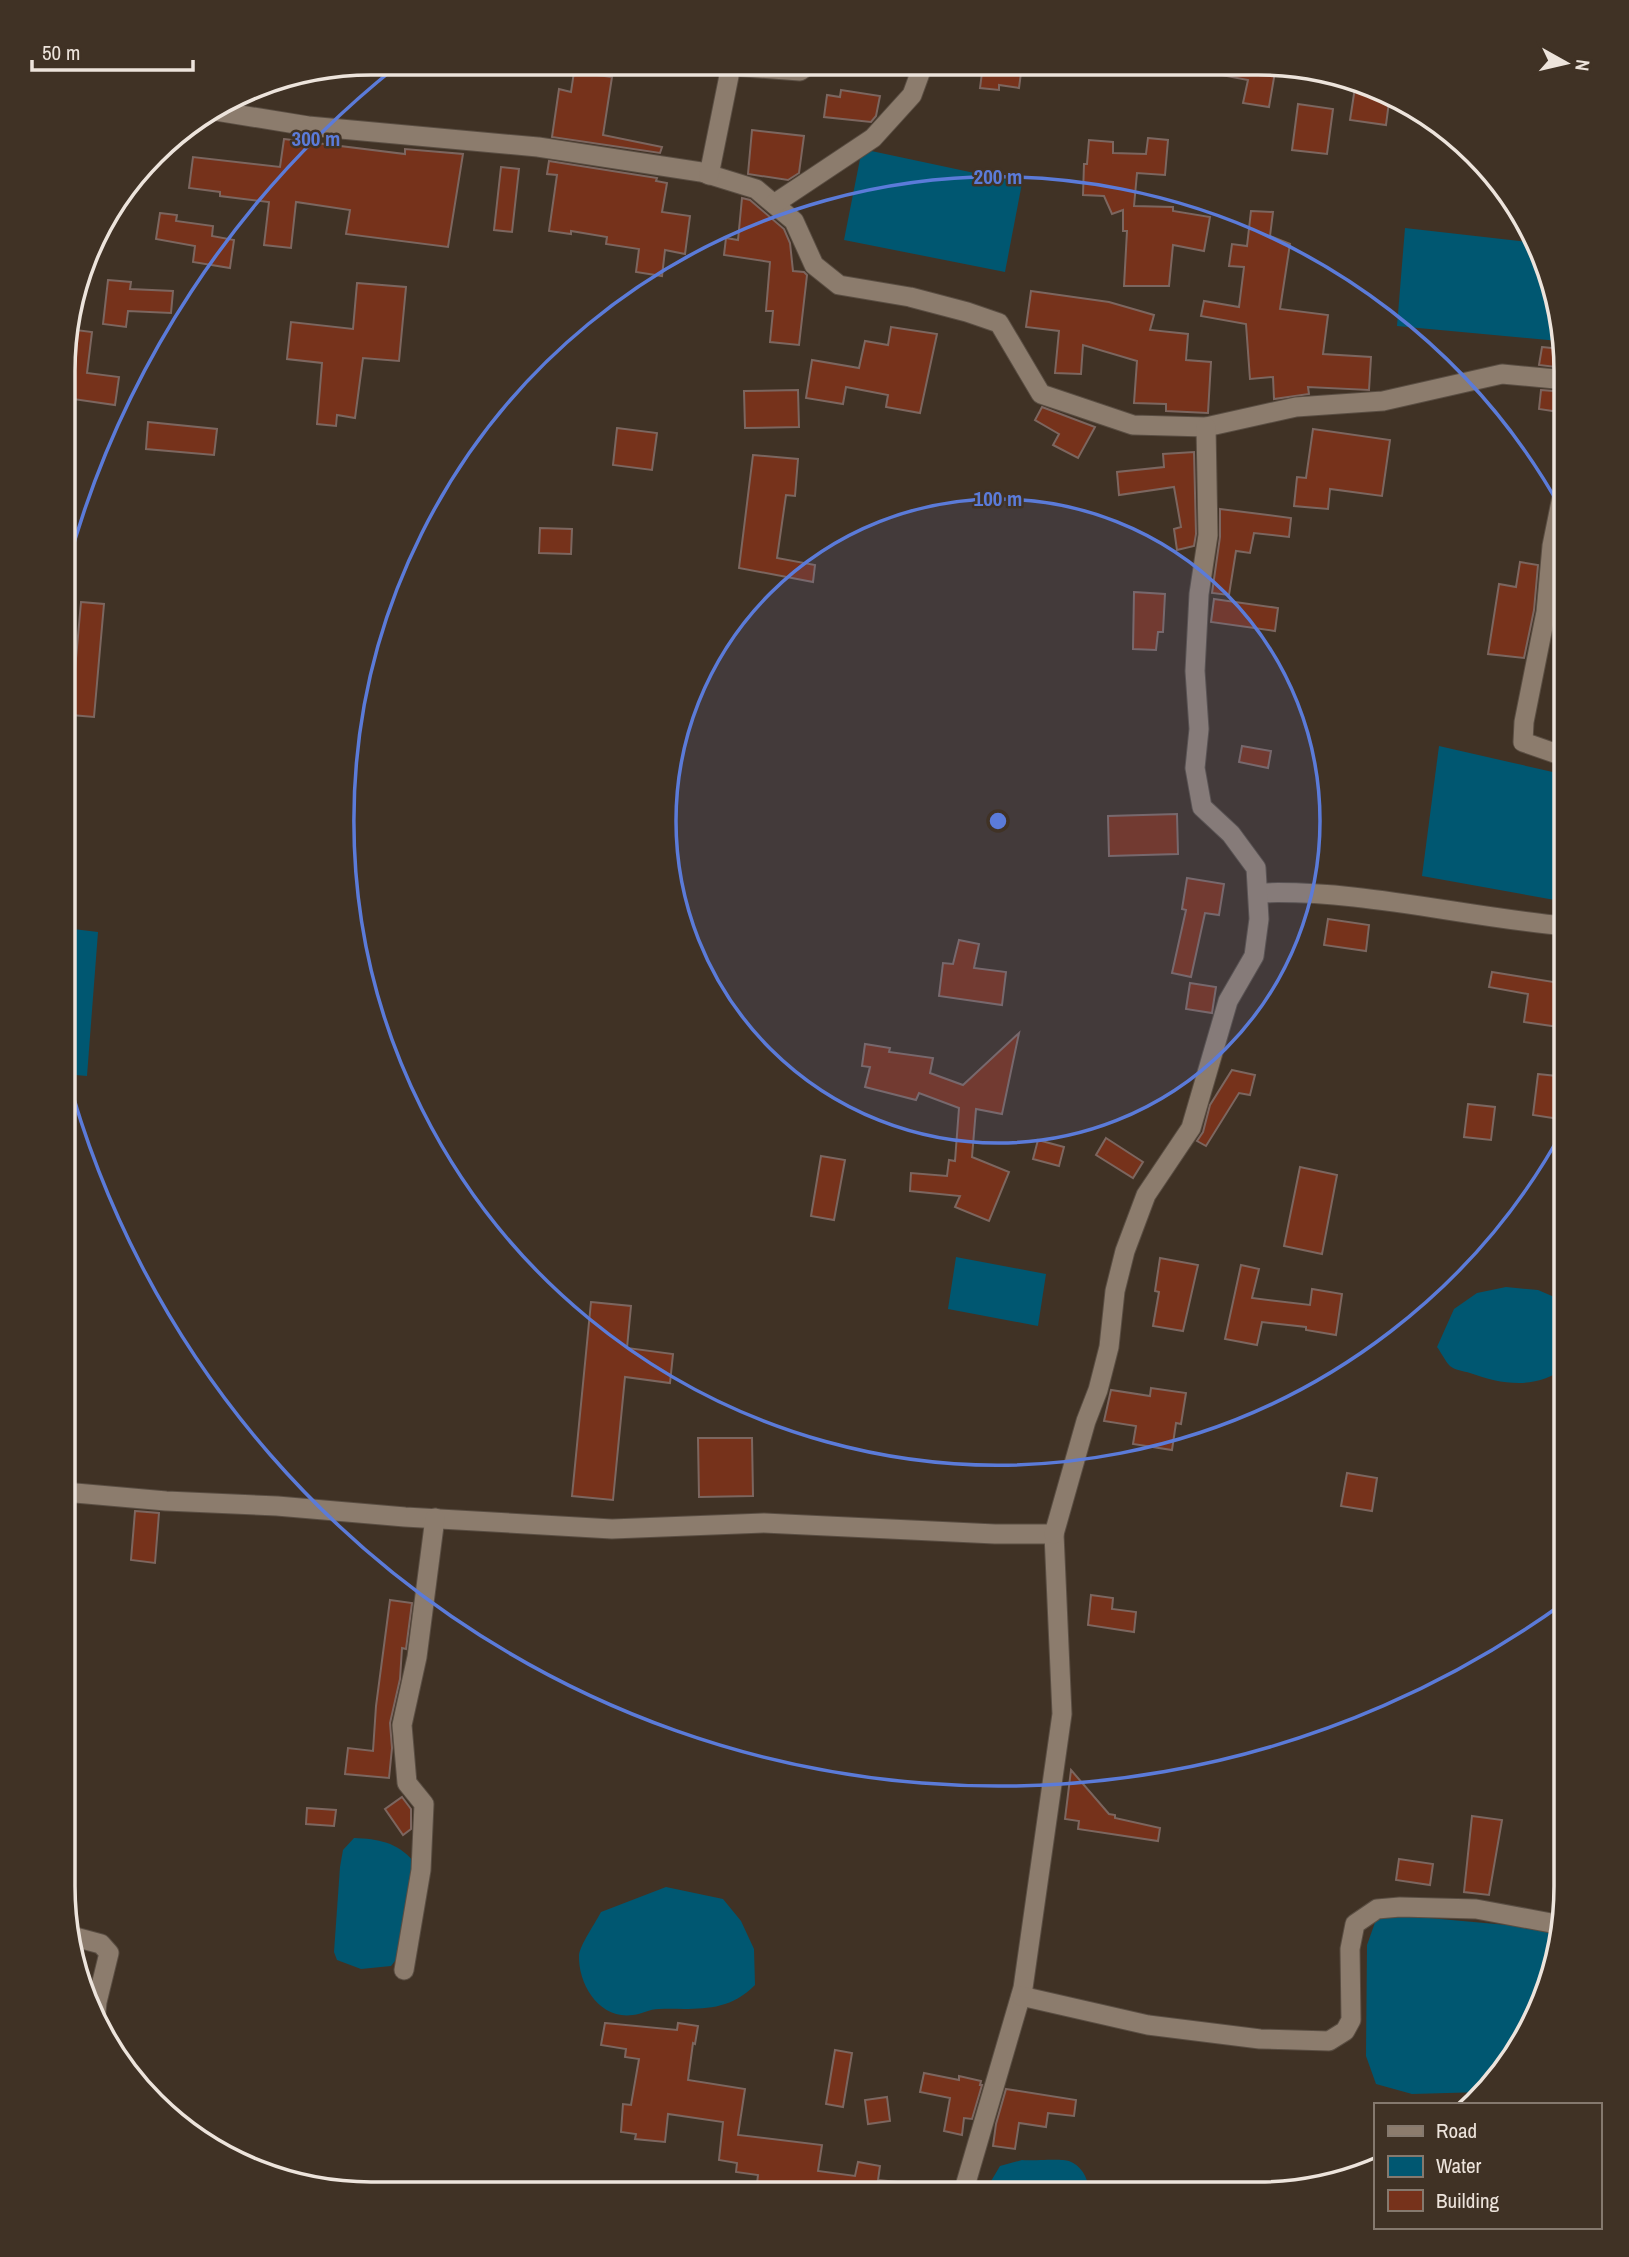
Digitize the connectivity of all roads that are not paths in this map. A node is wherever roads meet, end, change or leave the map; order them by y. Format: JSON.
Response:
{"nodes":[{"id":1,"x":729,"y":75,"type":"edge"},
{"id":2,"x":919,"y":75,"type":"edge"},
{"id":3,"x":227,"y":113,"type":"edge"},
{"id":4,"x":709,"y":175,"type":"junction"},
{"id":5,"x":774,"y":204,"type":"junction"},
{"id":6,"x":1554,"y":379,"type":"edge"},
{"id":7,"x":1206,"y":427,"type":"junction"},
{"id":8,"x":1554,"y":536,"type":"edge"},
{"id":9,"x":1554,"y":753,"type":"edge"},
{"id":10,"x":1258,"y":893,"type":"junction"},
{"id":11,"x":1554,"y":925,"type":"edge"},
{"id":12,"x":75,"y":1493,"type":"edge"},
{"id":13,"x":435,"y":1518,"type":"junction"},
{"id":14,"x":1054,"y":1534,"type":"junction"},
{"id":15,"x":1551,"y":1923,"type":"edge"},
{"id":16,"x":80,"y":1938,"type":"edge"},
{"id":17,"x":404,"y":1970,"type":"dead end"},
{"id":18,"x":1021,"y":1996,"type":"junction"},
{"id":19,"x":98,"y":1999,"type":"edge"},
{"id":20,"x":966,"y":2182,"type":"edge"}],
"edges":[{"from":1,"to":4,"type":"street"},
{"from":2,"to":5,"type":"street"},
{"from":3,"to":4,"type":"street"},
{"from":4,"to":5,"type":"street"},
{"from":5,"to":7,"type":"street"},
{"from":6,"to":7,"type":"street"},
{"from":7,"to":10,"type":"street"},
{"from":8,"to":9,"type":"street"},
{"from":10,"to":11,"type":"street"},
{"from":10,"to":14,"type":"street"},
{"from":12,"to":13,"type":"street"},
{"from":13,"to":14,"type":"street"},
{"from":13,"to":17,"type":"street"},
{"from":14,"to":18,"type":"street"},
{"from":15,"to":18,"type":"street"},
{"from":16,"to":19,"type":"street"},
{"from":18,"to":20,"type":"street"}]}
